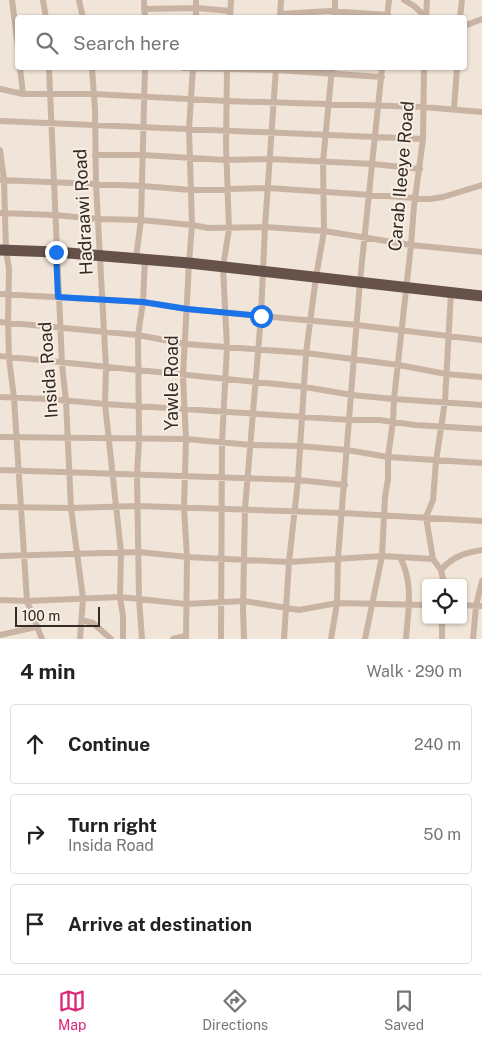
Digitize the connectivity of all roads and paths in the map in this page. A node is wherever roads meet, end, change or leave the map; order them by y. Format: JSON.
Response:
{"nodes":[{"id":1,"x":12,"y":0,"type":"edge"},
{"id":2,"x":43,"y":0,"type":"edge"},
{"id":3,"x":79,"y":0,"type":"edge"},
{"id":4,"x":144,"y":0,"type":"edge"},
{"id":5,"x":196,"y":0,"type":"edge"},
{"id":6,"x":231,"y":0,"type":"edge"},
{"id":7,"x":281,"y":0,"type":"edge"},
{"id":8,"x":335,"y":0,"type":"edge"},
{"id":9,"x":389,"y":0,"type":"edge"},
{"id":10,"x":404,"y":0,"type":"edge"},
{"id":11,"x":427,"y":0,"type":"edge"},
{"id":12,"x":462,"y":0,"type":"edge"},
{"id":13,"x":197,"y":8,"type":"junction"},
{"id":14,"x":144,"y":9,"type":"junction"},
{"id":15,"x":230,"y":14,"type":"edge"},
{"id":16,"x":46,"y":15,"type":"edge"},
{"id":17,"x":82,"y":15,"type":"edge"},
{"id":18,"x":145,"y":15,"type":"edge"},
{"id":19,"x":196,"y":15,"type":"edge"},
{"id":20,"x":280,"y":15,"type":"edge"},
{"id":21,"x":290,"y":15,"type":"edge"},
{"id":22,"x":335,"y":15,"type":"edge"},
{"id":23,"x":388,"y":15,"type":"edge"},
{"id":24,"x":424,"y":15,"type":"edge"},
{"id":25,"x":426,"y":15,"type":"edge"},
{"id":26,"x":460,"y":15,"type":"edge"},
{"id":27,"x":482,"y":19,"type":"edge"},
{"id":28,"x":15,"y":24,"type":"edge"},
{"id":29,"x":467,"y":25,"type":"edge"},
{"id":30,"x":20,"y":70,"type":"edge"},
{"id":31,"x":48,"y":70,"type":"edge"},
{"id":32,"x":92,"y":70,"type":"edge"},
{"id":33,"x":145,"y":70,"type":"edge"},
{"id":34,"x":193,"y":70,"type":"edge"},
{"id":35,"x":227,"y":70,"type":"edge"},
{"id":36,"x":276,"y":70,"type":"edge"},
{"id":37,"x":304,"y":70,"type":"edge"},
{"id":38,"x":382,"y":70,"type":"edge"},
{"id":39,"x":424,"y":70,"type":"edge"},
{"id":40,"x":456,"y":70,"type":"edge"},
{"id":41,"x":331,"y":71,"type":"edge"},
{"id":42,"x":382,"y":76,"type":"junction"},
{"id":43,"x":0,"y":89,"type":"edge"},
{"id":44,"x":23,"y":94,"type":"junction"},
{"id":45,"x":94,"y":94,"type":"junction"},
{"id":46,"x":49,"y":95,"type":"junction"},
{"id":47,"x":143,"y":96,"type":"junction"},
{"id":48,"x":191,"y":99,"type":"junction"},
{"id":49,"x":226,"y":101,"type":"junction"},
{"id":50,"x":274,"y":102,"type":"junction"},
{"id":51,"x":328,"y":105,"type":"junction"},
{"id":52,"x":379,"y":106,"type":"junction"},
{"id":53,"x":423,"y":107,"type":"junction"},
{"id":54,"x":454,"y":109,"type":"junction"},
{"id":55,"x":482,"y":112,"type":"edge"},
{"id":56,"x":0,"y":121,"type":"edge"},
{"id":57,"x":50,"y":122,"type":"junction"},
{"id":58,"x":95,"y":125,"type":"junction"},
{"id":59,"x":143,"y":126,"type":"junction"},
{"id":60,"x":189,"y":128,"type":"junction"},
{"id":61,"x":226,"y":130,"type":"junction"},
{"id":62,"x":272,"y":132,"type":"junction"},
{"id":63,"x":326,"y":136,"type":"junction"},
{"id":64,"x":376,"y":138,"type":"junction"},
{"id":65,"x":423,"y":139,"type":"junction"},
{"id":66,"x":0,"y":150,"type":"edge"},
{"id":67,"x":143,"y":154,"type":"junction"},
{"id":68,"x":95,"y":155,"type":"junction"},
{"id":69,"x":190,"y":157,"type":"junction"},
{"id":70,"x":270,"y":159,"type":"junction"},
{"id":71,"x":226,"y":160,"type":"junction"},
{"id":72,"x":323,"y":162,"type":"junction"},
{"id":73,"x":373,"y":164,"type":"junction"},
{"id":74,"x":420,"y":168,"type":"junction"},
{"id":75,"x":2,"y":180,"type":"edge"},
{"id":76,"x":53,"y":182,"type":"junction"},
{"id":77,"x":96,"y":184,"type":"junction"},
{"id":78,"x":482,"y":185,"type":"edge"},
{"id":79,"x":143,"y":186,"type":"junction"},
{"id":80,"x":268,"y":188,"type":"junction"},
{"id":81,"x":226,"y":189,"type":"junction"},
{"id":82,"x":191,"y":190,"type":"junction"},
{"id":83,"x":324,"y":192,"type":"junction"},
{"id":84,"x":370,"y":194,"type":"junction"},
{"id":85,"x":415,"y":197,"type":"junction"},
{"id":86,"x":2,"y":213,"type":"edge"},
{"id":87,"x":54,"y":214,"type":"junction"},
{"id":88,"x":98,"y":219,"type":"junction"},
{"id":89,"x":141,"y":220,"type":"junction"},
{"id":90,"x":192,"y":225,"type":"junction"},
{"id":91,"x":265,"y":227,"type":"junction"},
{"id":92,"x":229,"y":229,"type":"junction"},
{"id":93,"x":324,"y":231,"type":"junction"},
{"id":94,"x":365,"y":237,"type":"junction"},
{"id":95,"x":411,"y":245,"type":"junction"},
{"id":96,"x":3,"y":250,"type":"edge"},
{"id":97,"x":56,"y":252,"type":"junction"},
{"id":98,"x":482,"y":252,"type":"edge"},
{"id":99,"x":101,"y":256,"type":"junction"},
{"id":100,"x":140,"y":259,"type":"junction"},
{"id":101,"x":189,"y":263,"type":"junction"},
{"id":102,"x":223,"y":267,"type":"junction"},
{"id":103,"x":263,"y":272,"type":"junction"},
{"id":104,"x":316,"y":277,"type":"junction"},
{"id":105,"x":360,"y":281,"type":"junction"},
{"id":106,"x":406,"y":286,"type":"junction"},
{"id":107,"x":451,"y":292,"type":"junction"},
{"id":108,"x":0,"y":294,"type":"edge"},
{"id":109,"x":8,"y":294,"type":"junction"},
{"id":110,"x":482,"y":296,"type":"edge"},
{"id":111,"x":58,"y":297,"type":"junction"},
{"id":112,"x":102,"y":299,"type":"junction"},
{"id":113,"x":143,"y":302,"type":"junction"},
{"id":114,"x":187,"y":309,"type":"junction"},
{"id":115,"x":225,"y":312,"type":"junction"},
{"id":116,"x":261,"y":316,"type":"junction"},
{"id":117,"x":310,"y":321,"type":"junction"},
{"id":118,"x":0,"y":322,"type":"edge"},
{"id":119,"x":8,"y":322,"type":"junction"},
{"id":120,"x":357,"y":325,"type":"junction"},
{"id":121,"x":61,"y":328,"type":"junction"},
{"id":122,"x":402,"y":330,"type":"junction"},
{"id":123,"x":104,"y":332,"type":"junction"},
{"id":124,"x":138,"y":335,"type":"junction"},
{"id":125,"x":448,"y":337,"type":"junction"},
{"id":126,"x":482,"y":340,"type":"edge"},
{"id":127,"x":185,"y":344,"type":"junction"},
{"id":128,"x":227,"y":347,"type":"junction"},
{"id":129,"x":258,"y":350,"type":"junction"},
{"id":130,"x":306,"y":353,"type":"junction"},
{"id":131,"x":0,"y":356,"type":"edge"},
{"id":132,"x":9,"y":358,"type":"junction"},
{"id":133,"x":354,"y":359,"type":"junction"},
{"id":134,"x":62,"y":364,"type":"junction"},
{"id":135,"x":399,"y":365,"type":"junction"},
{"id":136,"x":106,"y":368,"type":"junction"},
{"id":137,"x":138,"y":371,"type":"junction"},
{"id":138,"x":446,"y":374,"type":"junction"},
{"id":139,"x":183,"y":376,"type":"junction"},
{"id":140,"x":482,"y":378,"type":"edge"},
{"id":141,"x":225,"y":379,"type":"junction"},
{"id":142,"x":255,"y":382,"type":"junction"},
{"id":143,"x":305,"y":387,"type":"junction"},
{"id":144,"x":352,"y":395,"type":"junction"},
{"id":145,"x":0,"y":397,"type":"edge"},
{"id":146,"x":14,"y":398,"type":"junction"},
{"id":147,"x":394,"y":399,"type":"junction"},
{"id":148,"x":66,"y":401,"type":"junction"},
{"id":149,"x":445,"y":401,"type":"junction"},
{"id":150,"x":105,"y":404,"type":"junction"},
{"id":151,"x":482,"y":405,"type":"edge"},
{"id":152,"x":138,"y":406,"type":"junction"},
{"id":153,"x":183,"y":409,"type":"junction"},
{"id":154,"x":224,"y":412,"type":"junction"},
{"id":155,"x":253,"y":414,"type":"junction"},
{"id":156,"x":302,"y":416,"type":"junction"},
{"id":157,"x":350,"y":420,"type":"junction"},
{"id":158,"x":393,"y":421,"type":"junction"},
{"id":159,"x":441,"y":426,"type":"junction"},
{"id":160,"x":482,"y":429,"type":"edge"},
{"id":161,"x":0,"y":437,"type":"edge"},
{"id":162,"x":68,"y":437,"type":"junction"},
{"id":163,"x":17,"y":438,"type":"junction"},
{"id":164,"x":107,"y":439,"type":"junction"},
{"id":165,"x":139,"y":439,"type":"junction"},
{"id":166,"x":186,"y":439,"type":"junction"},
{"id":167,"x":222,"y":442,"type":"junction"},
{"id":168,"x":251,"y":445,"type":"junction"},
{"id":169,"x":299,"y":446,"type":"junction"},
{"id":170,"x":347,"y":450,"type":"junction"},
{"id":171,"x":388,"y":457,"type":"junction"},
{"id":172,"x":436,"y":460,"type":"junction"},
{"id":173,"x":482,"y":463,"type":"edge"},
{"id":174,"x":0,"y":470,"type":"edge"},
{"id":175,"x":20,"y":471,"type":"junction"},
{"id":176,"x":69,"y":472,"type":"junction"},
{"id":177,"x":113,"y":475,"type":"junction"},
{"id":178,"x":137,"y":476,"type":"junction"},
{"id":179,"x":186,"y":477,"type":"junction"},
{"id":180,"x":222,"y":477,"type":"junction"},
{"id":181,"x":249,"y":478,"type":"junction"},
{"id":182,"x":298,"y":480,"type":"junction"},
{"id":183,"x":345,"y":485,"type":"junction"},
{"id":184,"x":116,"y":505,"type":"junction"},
{"id":185,"x":138,"y":506,"type":"junction"},
{"id":186,"x":0,"y":507,"type":"edge"},
{"id":187,"x":21,"y":508,"type":"junction"},
{"id":188,"x":71,"y":508,"type":"junction"},
{"id":189,"x":184,"y":508,"type":"junction"},
{"id":190,"x":222,"y":509,"type":"junction"},
{"id":191,"x":245,"y":509,"type":"junction"},
{"id":192,"x":294,"y":512,"type":"junction"},
{"id":193,"x":342,"y":513,"type":"junction"},
{"id":194,"x":384,"y":515,"type":"junction"},
{"id":195,"x":426,"y":517,"type":"junction"},
{"id":196,"x":482,"y":521,"type":"edge"},
{"id":197,"x":482,"y":550,"type":"edge"},
{"id":198,"x":121,"y":552,"type":"junction"},
{"id":199,"x":139,"y":552,"type":"junction"},
{"id":200,"x":77,"y":553,"type":"junction"},
{"id":201,"x":0,"y":556,"type":"edge"},
{"id":202,"x":25,"y":556,"type":"junction"},
{"id":203,"x":382,"y":556,"type":"junction"},
{"id":204,"x":187,"y":557,"type":"junction"},
{"id":205,"x":400,"y":557,"type":"junction"},
{"id":206,"x":221,"y":558,"type":"junction"},
{"id":207,"x":338,"y":558,"type":"junction"},
{"id":208,"x":244,"y":559,"type":"junction"},
{"id":209,"x":433,"y":559,"type":"junction"},
{"id":210,"x":289,"y":562,"type":"junction"},
{"id":211,"x":441,"y":570,"type":"junction"},
{"id":212,"x":443,"y":579,"type":"edge"},
{"id":213,"x":482,"y":581,"type":"edge"},
{"id":214,"x":120,"y":597,"type":"junction"},
{"id":215,"x":83,"y":598,"type":"junction"},
{"id":216,"x":139,"y":598,"type":"junction"},
{"id":217,"x":0,"y":600,"type":"edge"},
{"id":218,"x":244,"y":601,"type":"junction"},
{"id":219,"x":27,"y":602,"type":"junction"},
{"id":220,"x":220,"y":602,"type":"junction"},
{"id":221,"x":337,"y":603,"type":"junction"},
{"id":222,"x":186,"y":604,"type":"junction"},
{"id":223,"x":422,"y":604,"type":"edge"},
{"id":224,"x":372,"y":605,"type":"junction"},
{"id":225,"x":408,"y":605,"type":"junction"},
{"id":226,"x":479,"y":606,"type":"edge"},
{"id":227,"x":285,"y":608,"type":"junction"},
{"id":228,"x":81,"y":620,"type":"junction"},
{"id":229,"x":442,"y":624,"type":"edge"},
{"id":230,"x":36,"y":627,"type":"junction"},
{"id":231,"x":0,"y":635,"type":"edge"},
{"id":232,"x":12,"y":636,"type":"edge"},
{"id":233,"x":186,"y":637,"type":"edge"},
{"id":234,"x":42,"y":639,"type":"edge"},
{"id":235,"x":80,"y":639,"type":"edge"},
{"id":236,"x":111,"y":639,"type":"edge"},
{"id":237,"x":123,"y":639,"type":"edge"},
{"id":238,"x":142,"y":639,"type":"edge"},
{"id":239,"x":174,"y":639,"type":"edge"},
{"id":240,"x":221,"y":639,"type":"edge"},
{"id":241,"x":244,"y":639,"type":"edge"},
{"id":242,"x":284,"y":639,"type":"edge"},
{"id":243,"x":331,"y":639,"type":"edge"},
{"id":244,"x":365,"y":639,"type":"edge"},
{"id":245,"x":406,"y":639,"type":"edge"},
{"id":246,"x":442,"y":639,"type":"edge"},
{"id":247,"x":473,"y":639,"type":"edge"}],
"edges":[{"from":1,"to":28,"type":"street"},
{"from":2,"to":16,"type":"street"},
{"from":3,"to":17,"type":"street"},
{"from":4,"to":14,"type":"street"},
{"from":5,"to":13,"type":"street"},
{"from":6,"to":15,"type":"street"},
{"from":7,"to":20,"type":"street"},
{"from":8,"to":22,"type":"street"},
{"from":9,"to":23,"type":"street"},
{"from":10,"to":24,"type":"street"},
{"from":11,"to":25,"type":"street"},
{"from":12,"to":26,"type":"street"},
{"from":13,"to":14,"type":"street"},
{"from":13,"to":15,"type":"street"},
{"from":13,"to":19,"type":"street"},
{"from":14,"to":18,"type":"street"},
{"from":21,"to":22,"type":"street"},
{"from":27,"to":29,"type":"street"},
{"from":30,"to":44,"type":"street"},
{"from":31,"to":46,"type":"street","name":"Insida Road"},
{"from":32,"to":45,"type":"street","name":"Hadraawi Road"},
{"from":33,"to":47,"type":"street"},
{"from":34,"to":48,"type":"street","name":"Yawle Road"},
{"from":35,"to":49,"type":"street"},
{"from":36,"to":50,"type":"street"},
{"from":37,"to":41,"type":"street"},
{"from":38,"to":42,"type":"street"},
{"from":39,"to":53,"type":"street","name":"Carab Ileeye Road"},
{"from":40,"to":54,"type":"street"},
{"from":41,"to":42,"type":"street"},
{"from":41,"to":51,"type":"street"},
{"from":42,"to":52,"type":"street"},
{"from":43,"to":44,"type":"street"},
{"from":44,"to":46,"type":"street"},
{"from":45,"to":46,"type":"street"},
{"from":45,"to":47,"type":"street"},
{"from":45,"to":58,"type":"street","name":"Hadraawi Road"},
{"from":46,"to":57,"type":"street","name":"Insida Road"},
{"from":47,"to":48,"type":"street"},
{"from":47,"to":59,"type":"street"},
{"from":48,"to":49,"type":"street"},
{"from":48,"to":60,"type":"street","name":"Yawle Road"},
{"from":49,"to":50,"type":"street"},
{"from":49,"to":61,"type":"street"},
{"from":50,"to":51,"type":"street"},
{"from":50,"to":62,"type":"street"},
{"from":51,"to":52,"type":"street"},
{"from":51,"to":63,"type":"street"},
{"from":52,"to":53,"type":"street"},
{"from":52,"to":64,"type":"street"},
{"from":53,"to":54,"type":"street"},
{"from":53,"to":65,"type":"street","name":"Carab Ileeye Road"},
{"from":54,"to":55,"type":"street"},
{"from":56,"to":57,"type":"street"},
{"from":57,"to":58,"type":"street"},
{"from":57,"to":76,"type":"street","name":"Insida Road"},
{"from":58,"to":59,"type":"street"},
{"from":58,"to":68,"type":"street","name":"Hadraawi Road"},
{"from":59,"to":60,"type":"street"},
{"from":59,"to":67,"type":"street"},
{"from":60,"to":61,"type":"street"},
{"from":60,"to":69,"type":"street","name":"Yawle Road"},
{"from":61,"to":62,"type":"street"},
{"from":61,"to":71,"type":"street"},
{"from":62,"to":63,"type":"street"},
{"from":62,"to":70,"type":"street"},
{"from":63,"to":64,"type":"street"},
{"from":63,"to":72,"type":"street"},
{"from":64,"to":65,"type":"street"},
{"from":64,"to":73,"type":"street"},
{"from":65,"to":74,"type":"street","name":"Carab Ileeye Road"},
{"from":66,"to":75,"type":"street"},
{"from":67,"to":68,"type":"street"},
{"from":67,"to":69,"type":"street"},
{"from":67,"to":79,"type":"street"},
{"from":68,"to":77,"type":"street","name":"Hadraawi Road"},
{"from":69,"to":71,"type":"street"},
{"from":69,"to":82,"type":"street","name":"Yawle Road"},
{"from":70,"to":71,"type":"street"},
{"from":70,"to":72,"type":"street"},
{"from":70,"to":80,"type":"street"},
{"from":71,"to":81,"type":"street"},
{"from":72,"to":73,"type":"street"},
{"from":72,"to":83,"type":"street"},
{"from":73,"to":74,"type":"street"},
{"from":73,"to":84,"type":"street"},
{"from":74,"to":85,"type":"street","name":"Carab Ileeye Road"},
{"from":75,"to":76,"type":"street"},
{"from":75,"to":86,"type":"street"},
{"from":76,"to":77,"type":"street"},
{"from":76,"to":87,"type":"street","name":"Insida Road"},
{"from":77,"to":79,"type":"street"},
{"from":77,"to":88,"type":"street","name":"Hadraawi Road"},
{"from":78,"to":85,"type":"street"},
{"from":79,"to":82,"type":"street"},
{"from":79,"to":89,"type":"street"},
{"from":80,"to":81,"type":"street"},
{"from":80,"to":83,"type":"street"},
{"from":80,"to":91,"type":"street"},
{"from":81,"to":82,"type":"street"},
{"from":81,"to":92,"type":"street"},
{"from":82,"to":90,"type":"street","name":"Yawle Road"},
{"from":83,"to":84,"type":"street"},
{"from":83,"to":93,"type":"street"},
{"from":84,"to":85,"type":"street"},
{"from":84,"to":94,"type":"street"},
{"from":85,"to":95,"type":"street","name":"Carab Ileeye Road"},
{"from":86,"to":87,"type":"street"},
{"from":86,"to":96,"type":"street"},
{"from":87,"to":88,"type":"street"},
{"from":87,"to":97,"type":"street","name":"Insida Road"},
{"from":88,"to":89,"type":"street"},
{"from":88,"to":99,"type":"street","name":"Hadraawi Road"},
{"from":89,"to":90,"type":"street"},
{"from":89,"to":100,"type":"street"},
{"from":90,"to":92,"type":"street"},
{"from":90,"to":101,"type":"street","name":"Yawle Road"},
{"from":91,"to":92,"type":"street"},
{"from":91,"to":93,"type":"street"},
{"from":91,"to":103,"type":"street"},
{"from":92,"to":102,"type":"street"},
{"from":93,"to":94,"type":"street"},
{"from":93,"to":104,"type":"street"},
{"from":94,"to":95,"type":"street"},
{"from":94,"to":105,"type":"street"},
{"from":95,"to":98,"type":"street"},
{"from":95,"to":106,"type":"street","name":"Carab Ileeye Road"},
{"from":96,"to":97,"type":"highway"},
{"from":96,"to":109,"type":"street"},
{"from":97,"to":99,"type":"highway"},
{"from":97,"to":111,"type":"street","name":"Insida Road"},
{"from":99,"to":100,"type":"highway"},
{"from":99,"to":112,"type":"street","name":"Hadraawi Road"},
{"from":100,"to":101,"type":"highway"},
{"from":100,"to":113,"type":"street"},
{"from":101,"to":102,"type":"highway"},
{"from":101,"to":114,"type":"street","name":"Yawle Road"},
{"from":102,"to":103,"type":"highway"},
{"from":102,"to":115,"type":"street"},
{"from":103,"to":104,"type":"highway"},
{"from":103,"to":116,"type":"street"},
{"from":104,"to":105,"type":"highway"},
{"from":104,"to":117,"type":"street"},
{"from":105,"to":106,"type":"highway"},
{"from":105,"to":120,"type":"street"},
{"from":106,"to":107,"type":"highway"},
{"from":106,"to":122,"type":"street","name":"Carab Ileeye Road"},
{"from":107,"to":110,"type":"highway"},
{"from":107,"to":125,"type":"street"},
{"from":108,"to":109,"type":"street"},
{"from":109,"to":111,"type":"street"},
{"from":109,"to":119,"type":"street"},
{"from":111,"to":112,"type":"street"},
{"from":111,"to":121,"type":"street","name":"Insida Road"},
{"from":112,"to":113,"type":"street"},
{"from":112,"to":123,"type":"street","name":"Hadraawi Road"},
{"from":113,"to":114,"type":"street"},
{"from":113,"to":124,"type":"street"},
{"from":114,"to":115,"type":"street"},
{"from":114,"to":127,"type":"street","name":"Yawle Road"},
{"from":115,"to":116,"type":"street"},
{"from":115,"to":128,"type":"street"},
{"from":116,"to":117,"type":"street"},
{"from":116,"to":129,"type":"street"},
{"from":117,"to":120,"type":"street"},
{"from":117,"to":130,"type":"street"},
{"from":118,"to":119,"type":"street"},
{"from":119,"to":121,"type":"street"},
{"from":119,"to":132,"type":"street"},
{"from":120,"to":122,"type":"street"},
{"from":120,"to":133,"type":"street"},
{"from":121,"to":123,"type":"street"},
{"from":121,"to":134,"type":"street","name":"Insida Road"},
{"from":122,"to":125,"type":"street"},
{"from":122,"to":135,"type":"street","name":"Carab Ileeye Road"},
{"from":123,"to":124,"type":"street"},
{"from":123,"to":136,"type":"street","name":"Hadraawi Road"},
{"from":124,"to":127,"type":"street"},
{"from":124,"to":137,"type":"street"},
{"from":125,"to":126,"type":"street"},
{"from":125,"to":138,"type":"street"},
{"from":127,"to":128,"type":"street"},
{"from":127,"to":139,"type":"street","name":"Yawle Road"},
{"from":128,"to":129,"type":"street"},
{"from":128,"to":141,"type":"street"},
{"from":129,"to":130,"type":"street"},
{"from":129,"to":142,"type":"street"},
{"from":130,"to":133,"type":"street"},
{"from":130,"to":143,"type":"street"},
{"from":131,"to":132,"type":"street"},
{"from":132,"to":134,"type":"street"},
{"from":132,"to":146,"type":"street"},
{"from":133,"to":135,"type":"street"},
{"from":133,"to":144,"type":"street"},
{"from":134,"to":136,"type":"street"},
{"from":134,"to":148,"type":"street","name":"Insida Road"},
{"from":135,"to":138,"type":"street"},
{"from":135,"to":147,"type":"street","name":"Carab Ileeye Road"},
{"from":136,"to":137,"type":"street"},
{"from":136,"to":150,"type":"street","name":"Hadraawi Road"},
{"from":137,"to":139,"type":"street"},
{"from":137,"to":152,"type":"street"},
{"from":138,"to":140,"type":"street"},
{"from":138,"to":149,"type":"street"},
{"from":139,"to":141,"type":"street"},
{"from":139,"to":153,"type":"street","name":"Yawle Road"},
{"from":141,"to":142,"type":"street"},
{"from":141,"to":154,"type":"street"},
{"from":142,"to":143,"type":"street"},
{"from":142,"to":155,"type":"street"},
{"from":143,"to":144,"type":"street"},
{"from":143,"to":156,"type":"street"},
{"from":144,"to":147,"type":"street"},
{"from":144,"to":157,"type":"street"},
{"from":145,"to":146,"type":"street"},
{"from":146,"to":148,"type":"street"},
{"from":146,"to":163,"type":"street"},
{"from":147,"to":149,"type":"street"},
{"from":147,"to":158,"type":"street","name":"Carab Ileeye Road"},
{"from":148,"to":150,"type":"street"},
{"from":148,"to":162,"type":"street","name":"Insida Road"},
{"from":149,"to":151,"type":"street"},
{"from":149,"to":159,"type":"street"},
{"from":150,"to":152,"type":"street"},
{"from":150,"to":164,"type":"street","name":"Hadraawi Road"},
{"from":152,"to":153,"type":"street"},
{"from":152,"to":165,"type":"street"},
{"from":153,"to":154,"type":"street"},
{"from":153,"to":166,"type":"street","name":"Yawle Road"},
{"from":154,"to":155,"type":"street"},
{"from":154,"to":167,"type":"street"},
{"from":155,"to":156,"type":"street"},
{"from":155,"to":168,"type":"street"},
{"from":156,"to":157,"type":"street"},
{"from":156,"to":169,"type":"street"},
{"from":157,"to":158,"type":"street"},
{"from":157,"to":170,"type":"street"},
{"from":158,"to":159,"type":"street"},
{"from":158,"to":171,"type":"street","name":"Carab Ileeye Road"},
{"from":159,"to":160,"type":"street"},
{"from":159,"to":172,"type":"street"},
{"from":161,"to":163,"type":"street"},
{"from":162,"to":163,"type":"street"},
{"from":162,"to":164,"type":"street"},
{"from":162,"to":176,"type":"street","name":"Insida Road"},
{"from":163,"to":175,"type":"street"},
{"from":164,"to":165,"type":"street"},
{"from":164,"to":177,"type":"street","name":"Hadraawi Road"},
{"from":165,"to":166,"type":"street"},
{"from":165,"to":178,"type":"street"},
{"from":166,"to":167,"type":"street"},
{"from":166,"to":179,"type":"street","name":"Yawle Road"},
{"from":167,"to":168,"type":"street"},
{"from":167,"to":180,"type":"street"},
{"from":168,"to":169,"type":"street"},
{"from":168,"to":181,"type":"street"},
{"from":169,"to":170,"type":"street"},
{"from":169,"to":182,"type":"street"},
{"from":170,"to":171,"type":"street"},
{"from":170,"to":183,"type":"street"},
{"from":171,"to":172,"type":"street"},
{"from":171,"to":194,"type":"street","name":"Carab Ileeye Road"},
{"from":172,"to":173,"type":"street"},
{"from":172,"to":195,"type":"street"},
{"from":174,"to":175,"type":"street"},
{"from":175,"to":176,"type":"street"},
{"from":175,"to":187,"type":"street"},
{"from":176,"to":177,"type":"street"},
{"from":176,"to":188,"type":"street","name":"Insida Road"},
{"from":177,"to":178,"type":"street"},
{"from":177,"to":184,"type":"street","name":"Hadraawi Road"},
{"from":178,"to":179,"type":"street"},
{"from":178,"to":185,"type":"street"},
{"from":179,"to":180,"type":"street"},
{"from":179,"to":189,"type":"street","name":"Yawle Road"},
{"from":180,"to":181,"type":"street"},
{"from":180,"to":190,"type":"street"},
{"from":181,"to":182,"type":"street"},
{"from":181,"to":191,"type":"street"},
{"from":182,"to":183,"type":"street"},
{"from":182,"to":192,"type":"street"},
{"from":183,"to":193,"type":"street"},
{"from":184,"to":185,"type":"street"},
{"from":184,"to":188,"type":"street"},
{"from":184,"to":198,"type":"street","name":"Hadraawi Road"},
{"from":185,"to":189,"type":"street"},
{"from":185,"to":199,"type":"street"},
{"from":186,"to":187,"type":"street"},
{"from":187,"to":188,"type":"street"},
{"from":187,"to":202,"type":"street"},
{"from":188,"to":200,"type":"street","name":"Insida Road"},
{"from":189,"to":190,"type":"street"},
{"from":189,"to":204,"type":"street","name":"Yawle Road"},
{"from":190,"to":191,"type":"street"},
{"from":190,"to":206,"type":"street"},
{"from":191,"to":192,"type":"street"},
{"from":191,"to":208,"type":"street"},
{"from":192,"to":193,"type":"street"},
{"from":192,"to":210,"type":"street"},
{"from":193,"to":194,"type":"street"},
{"from":193,"to":207,"type":"street"},
{"from":194,"to":195,"type":"street"},
{"from":194,"to":203,"type":"street","name":"Carab Ileeye Road"},
{"from":195,"to":196,"type":"street"},
{"from":195,"to":209,"type":"street"},
{"from":197,"to":211,"type":"street"},
{"from":198,"to":199,"type":"street"},
{"from":198,"to":200,"type":"street"},
{"from":198,"to":214,"type":"street","name":"Hadraawi Road"},
{"from":199,"to":204,"type":"street"},
{"from":199,"to":216,"type":"street"},
{"from":200,"to":202,"type":"street"},
{"from":200,"to":215,"type":"street","name":"Insida Road"},
{"from":201,"to":202,"type":"street"},
{"from":202,"to":219,"type":"street"},
{"from":203,"to":205,"type":"street"},
{"from":203,"to":207,"type":"street"},
{"from":203,"to":224,"type":"street","name":"Carab Ileeye Road"},
{"from":204,"to":206,"type":"street"},
{"from":204,"to":222,"type":"street","name":"Yawle Road"},
{"from":205,"to":209,"type":"street"},
{"from":205,"to":225,"type":"street"},
{"from":206,"to":208,"type":"street"},
{"from":206,"to":220,"type":"street"},
{"from":207,"to":210,"type":"street"},
{"from":207,"to":221,"type":"street"},
{"from":208,"to":210,"type":"street"},
{"from":208,"to":218,"type":"street"},
{"from":209,"to":211,"type":"street"},
{"from":210,"to":227,"type":"street"},
{"from":211,"to":212,"type":"street"},
{"from":213,"to":226,"type":"street"},
{"from":214,"to":215,"type":"street"},
{"from":214,"to":216,"type":"street"},
{"from":214,"to":237,"type":"street","name":"Hadraawi Road"},
{"from":215,"to":219,"type":"street"},
{"from":215,"to":228,"type":"street","name":"Insida Road"},
{"from":216,"to":222,"type":"street"},
{"from":216,"to":238,"type":"street"},
{"from":217,"to":219,"type":"street"},
{"from":218,"to":220,"type":"street"},
{"from":218,"to":227,"type":"street"},
{"from":218,"to":241,"type":"street"},
{"from":219,"to":230,"type":"street"},
{"from":220,"to":222,"type":"street"},
{"from":220,"to":240,"type":"street"},
{"from":221,"to":224,"type":"street"},
{"from":221,"to":227,"type":"street"},
{"from":221,"to":243,"type":"street"},
{"from":222,"to":233,"type":"street","name":"Yawle Road"},
{"from":223,"to":225,"type":"street"},
{"from":224,"to":225,"type":"street"},
{"from":224,"to":244,"type":"street","name":"Carab Ileeye Road"},
{"from":225,"to":245,"type":"street"},
{"from":226,"to":247,"type":"street"},
{"from":227,"to":242,"type":"street"},
{"from":228,"to":235,"type":"street","name":"Insida Road"},
{"from":228,"to":236,"type":"street"},
{"from":229,"to":246,"type":"street"},
{"from":230,"to":232,"type":"street"},
{"from":230,"to":234,"type":"street"},
{"from":231,"to":232,"type":"street"},
{"from":233,"to":239,"type":"street"}]}
